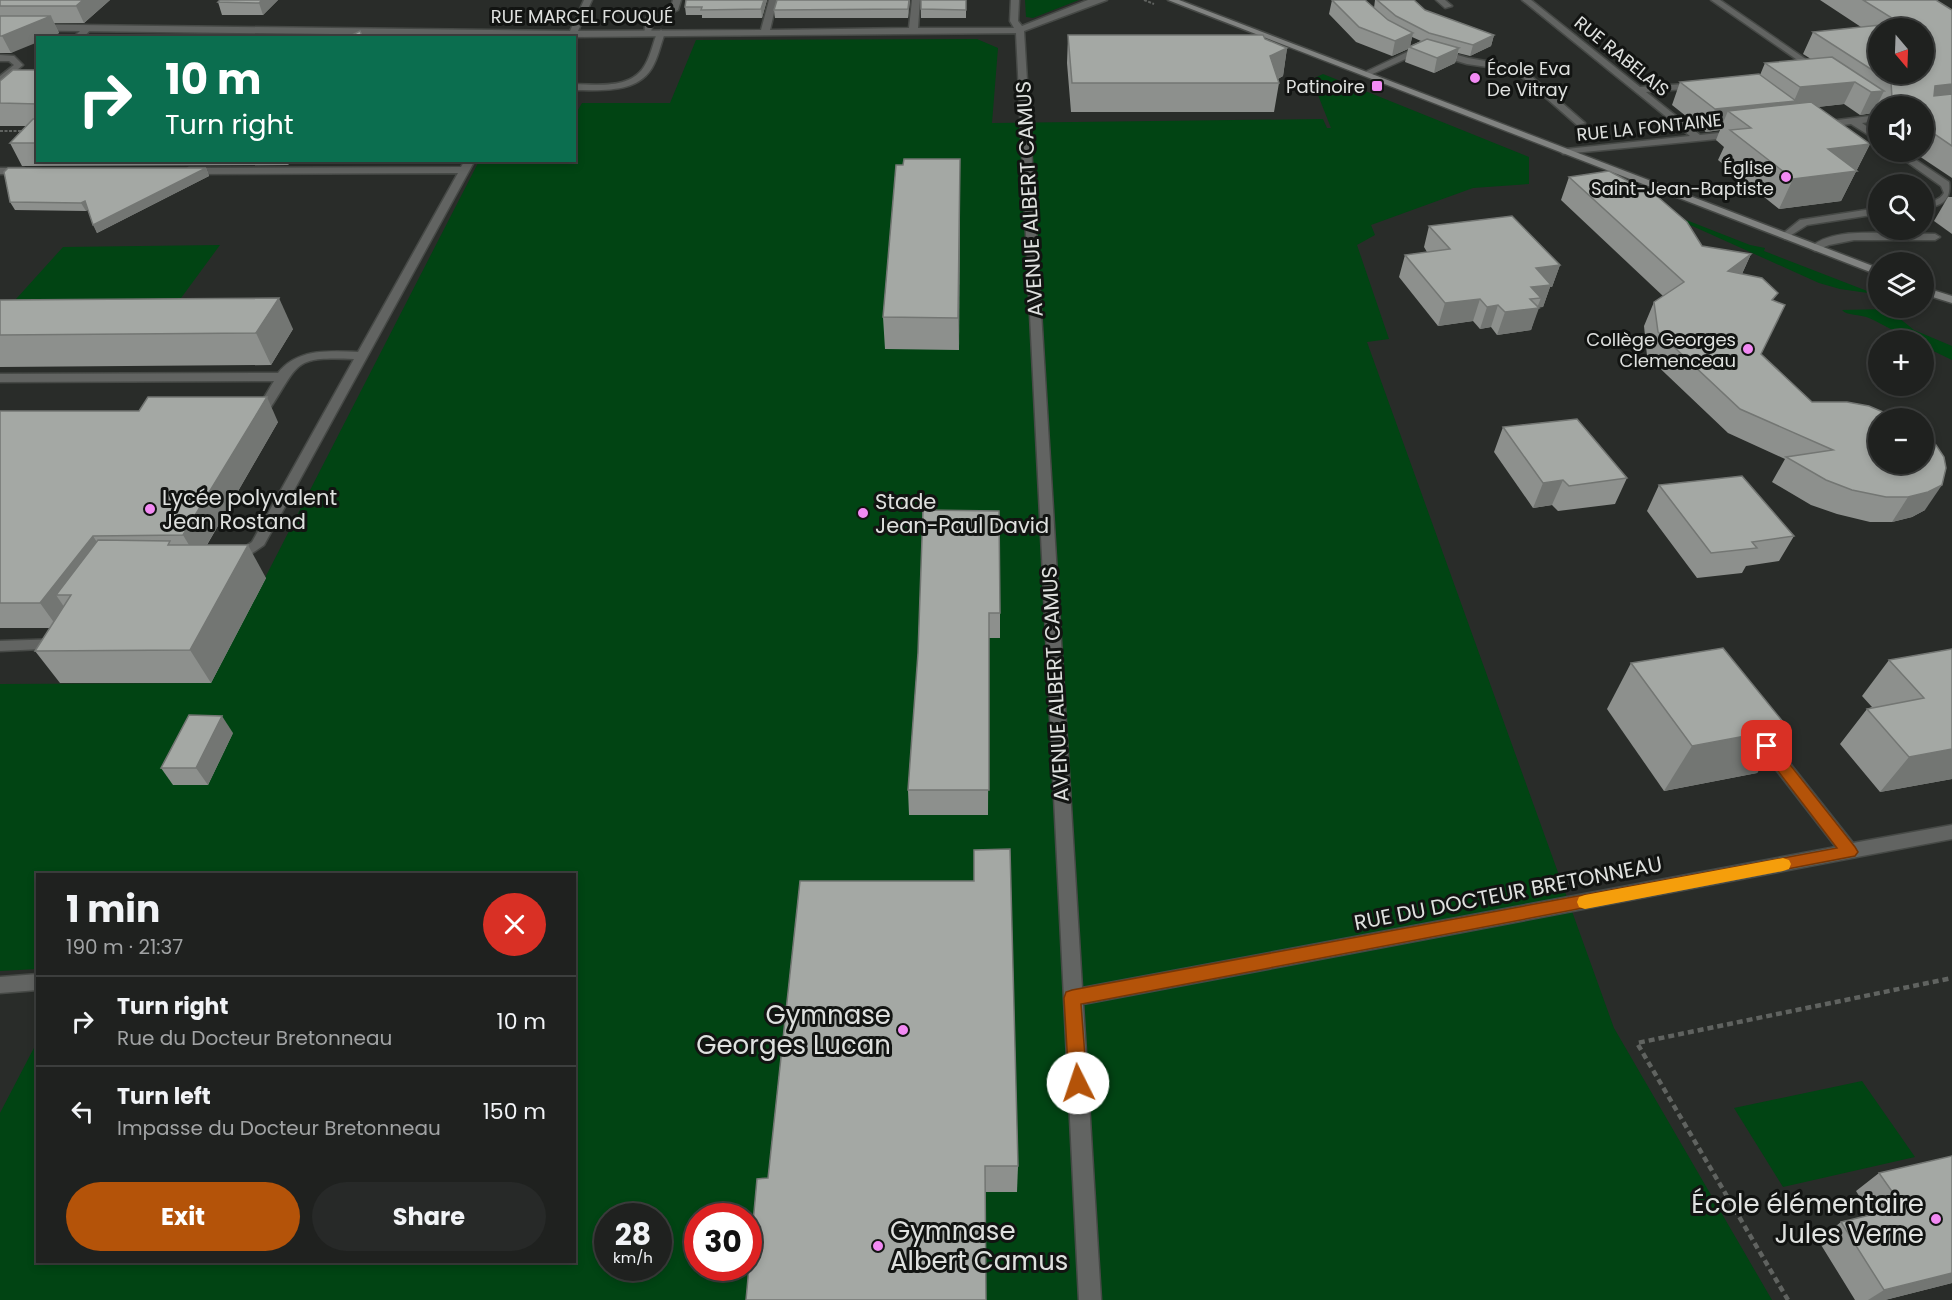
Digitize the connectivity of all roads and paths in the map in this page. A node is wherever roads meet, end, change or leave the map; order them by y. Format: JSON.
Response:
{"nodes":[{"id":1,"x":588,"y":0,"type":"edge"},
{"id":2,"x":677,"y":0,"type":"edge"},
{"id":3,"x":773,"y":0,"type":"edge"},
{"id":4,"x":916,"y":0,"type":"edge"},
{"id":5,"x":1015,"y":0,"type":"edge"},
{"id":6,"x":1103,"y":0,"type":"edge"},
{"id":7,"x":1172,"y":0,"type":"edge"},
{"id":8,"x":1440,"y":0,"type":"edge"},
{"id":9,"x":1526,"y":0,"type":"edge"},
{"id":10,"x":1715,"y":0,"type":"edge"},
{"id":11,"x":1089,"y":3,"type":"edge"},
{"id":12,"x":1448,"y":6,"type":"dead end"},
{"id":13,"x":0,"y":27,"type":"edge"},
{"id":14,"x":88,"y":28,"type":"junction"},
{"id":15,"x":1020,"y":30,"type":"junction"},
{"id":16,"x":914,"y":31,"type":"junction"},
{"id":17,"x":765,"y":32,"type":"junction"},
{"id":18,"x":647,"y":33,"type":"junction"},
{"id":19,"x":661,"y":33,"type":"junction"},
{"id":20,"x":573,"y":34,"type":"junction"},
{"id":21,"x":503,"y":35,"type":"edge"},
{"id":22,"x":79,"y":36,"type":"edge"},
{"id":23,"x":0,"y":58,"type":"edge"},
{"id":24,"x":1365,"y":74,"type":"junction"},
{"id":25,"x":1811,"y":75,"type":"edge"},
{"id":26,"x":0,"y":81,"type":"edge"},
{"id":27,"x":1708,"y":84,"type":"edge"},
{"id":28,"x":576,"y":87,"type":"edge"},
{"id":29,"x":1639,"y":90,"type":"junction"},
{"id":30,"x":1868,"y":119,"type":"edge"},
{"id":31,"x":1853,"y":121,"type":"junction"},
{"id":32,"x":1580,"y":123,"type":"dead end"},
{"id":33,"x":1809,"y":126,"type":"edge"},
{"id":34,"x":0,"y":131,"type":"edge"},
{"id":35,"x":28,"y":131,"type":"edge"},
{"id":36,"x":1868,"y":131,"type":"edge"},
{"id":37,"x":1753,"y":132,"type":"edge"},
{"id":38,"x":1698,"y":138,"type":"junction"},
{"id":39,"x":1566,"y":152,"type":"junction"},
{"id":40,"x":1913,"y":162,"type":"edge"},
{"id":41,"x":467,"y":165,"type":"edge"},
{"id":42,"x":0,"y":171,"type":"edge"},
{"id":43,"x":36,"y":171,"type":"edge"},
{"id":44,"x":180,"y":171,"type":"edge"},
{"id":45,"x":1930,"y":174,"type":"edge"},
{"id":46,"x":1934,"y":177,"type":"edge"},
{"id":47,"x":1934,"y":204,"type":"edge"},
{"id":48,"x":1868,"y":212,"type":"edge"},
{"id":49,"x":1785,"y":237,"type":"junction"},
{"id":50,"x":1935,"y":237,"type":"dead end"},
{"id":51,"x":1815,"y":248,"type":"junction"},
{"id":52,"x":1868,"y":268,"type":"edge"},
{"id":53,"x":1934,"y":294,"type":"edge"},
{"id":54,"x":1952,"y":300,"type":"edge"},
{"id":55,"x":363,"y":356,"type":"junction"},
{"id":56,"x":282,"y":377,"type":"junction"},
{"id":57,"x":0,"y":378,"type":"edge"},
{"id":58,"x":245,"y":413,"type":"edge"},
{"id":59,"x":224,"y":563,"type":"edge"},
{"id":60,"x":63,"y":636,"type":"edge"},
{"id":61,"x":0,"y":646,"type":"edge"},
{"id":62,"x":1746,"y":720,"type":"edge"},
{"id":63,"x":1952,"y":832,"type":"edge"},
{"id":64,"x":1850,"y":852,"type":"junction"},
{"id":65,"x":1952,"y":978,"type":"edge"},
{"id":66,"x":36,"y":982,"type":"edge"},
{"id":67,"x":0,"y":985,"type":"edge"},
{"id":68,"x":1072,"y":998,"type":"junction"},
{"id":69,"x":1090,"y":1300,"type":"edge"},
{"id":70,"x":1788,"y":1300,"type":"edge"}],
"edges":[{"from":1,"to":20,"type":"street"},
{"from":2,"to":18,"type":"street"},
{"from":3,"to":17,"type":"street"},
{"from":4,"to":16,"type":"street"},
{"from":5,"to":15,"type":"street","name":"AVENUE ALBERT CAMUS"},
{"from":6,"to":11,"type":"street"},
{"from":7,"to":24,"type":"main road"},
{"from":8,"to":12,"type":"street"},
{"from":9,"to":29,"type":"street","name":"RUE RABELAIS"},
{"from":10,"to":25,"type":"street"},
{"from":11,"to":15,"type":"street"},
{"from":13,"to":14,"type":"street","name":"RUE MARCEL FOUQUÉ"},
{"from":14,"to":21,"type":"street","name":"RUE MARCEL FOUQUÉ"},
{"from":14,"to":22,"type":"street"},
{"from":15,"to":16,"type":"street","name":"RUE MARCEL FOUQUÉ"},
{"from":15,"to":68,"type":"street","name":"AVENUE ALBERT CAMUS"},
{"from":16,"to":17,"type":"street","name":"RUE MARCEL FOUQUÉ"},
{"from":17,"to":19,"type":"street","name":"RUE MARCEL FOUQUÉ"},
{"from":18,"to":19,"type":"street","name":"RUE MARCEL FOUQUÉ"},
{"from":18,"to":20,"type":"street","name":"RUE MARCEL FOUQUÉ"},
{"from":19,"to":28,"type":"street"},
{"from":20,"to":21,"type":"street","name":"RUE MARCEL FOUQUÉ"},
{"from":23,"to":26,"type":"street"},
{"from":24,"to":32,"type":"street"},
{"from":24,"to":39,"type":"main road"},
{"from":27,"to":29,"type":"street"},
{"from":29,"to":38,"type":"street","name":"RUE RABELAIS"},
{"from":30,"to":31,"type":"street"},
{"from":31,"to":33,"type":"street"},
{"from":31,"to":36,"type":"street"},
{"from":34,"to":35,"type":"path"},
{"from":37,"to":38,"type":"street","name":"RUE LA FONTAINE"},
{"from":38,"to":39,"type":"street","name":"RUE LA FONTAINE"},
{"from":39,"to":49,"type":"main road"},
{"from":40,"to":45,"type":"street"},
{"from":41,"to":44,"type":"street"},
{"from":41,"to":55,"type":"street"},
{"from":42,"to":43,"type":"street"},
{"from":46,"to":47,"type":"street"},
{"from":48,"to":49,"type":"street"},
{"from":49,"to":51,"type":"main road"},
{"from":50,"to":51,"type":"street"},
{"from":51,"to":52,"type":"main road"},
{"from":53,"to":54,"type":"main road"},
{"from":55,"to":56,"type":"street"},
{"from":55,"to":59,"type":"street"},
{"from":56,"to":57,"type":"street"},
{"from":56,"to":58,"type":"street"},
{"from":60,"to":61,"type":"street"},
{"from":62,"to":64,"type":"street"},
{"from":63,"to":64,"type":"street","name":"RUE DU DOCTEUR BRETONNEAU"},
{"from":64,"to":68,"type":"street","name":"RUE DU DOCTEUR BRETONNEAU"},
{"from":65,"to":70,"type":"path"},
{"from":66,"to":67,"type":"street"},
{"from":68,"to":69,"type":"street","name":"AVENUE ALBERT CAMUS"}]}
